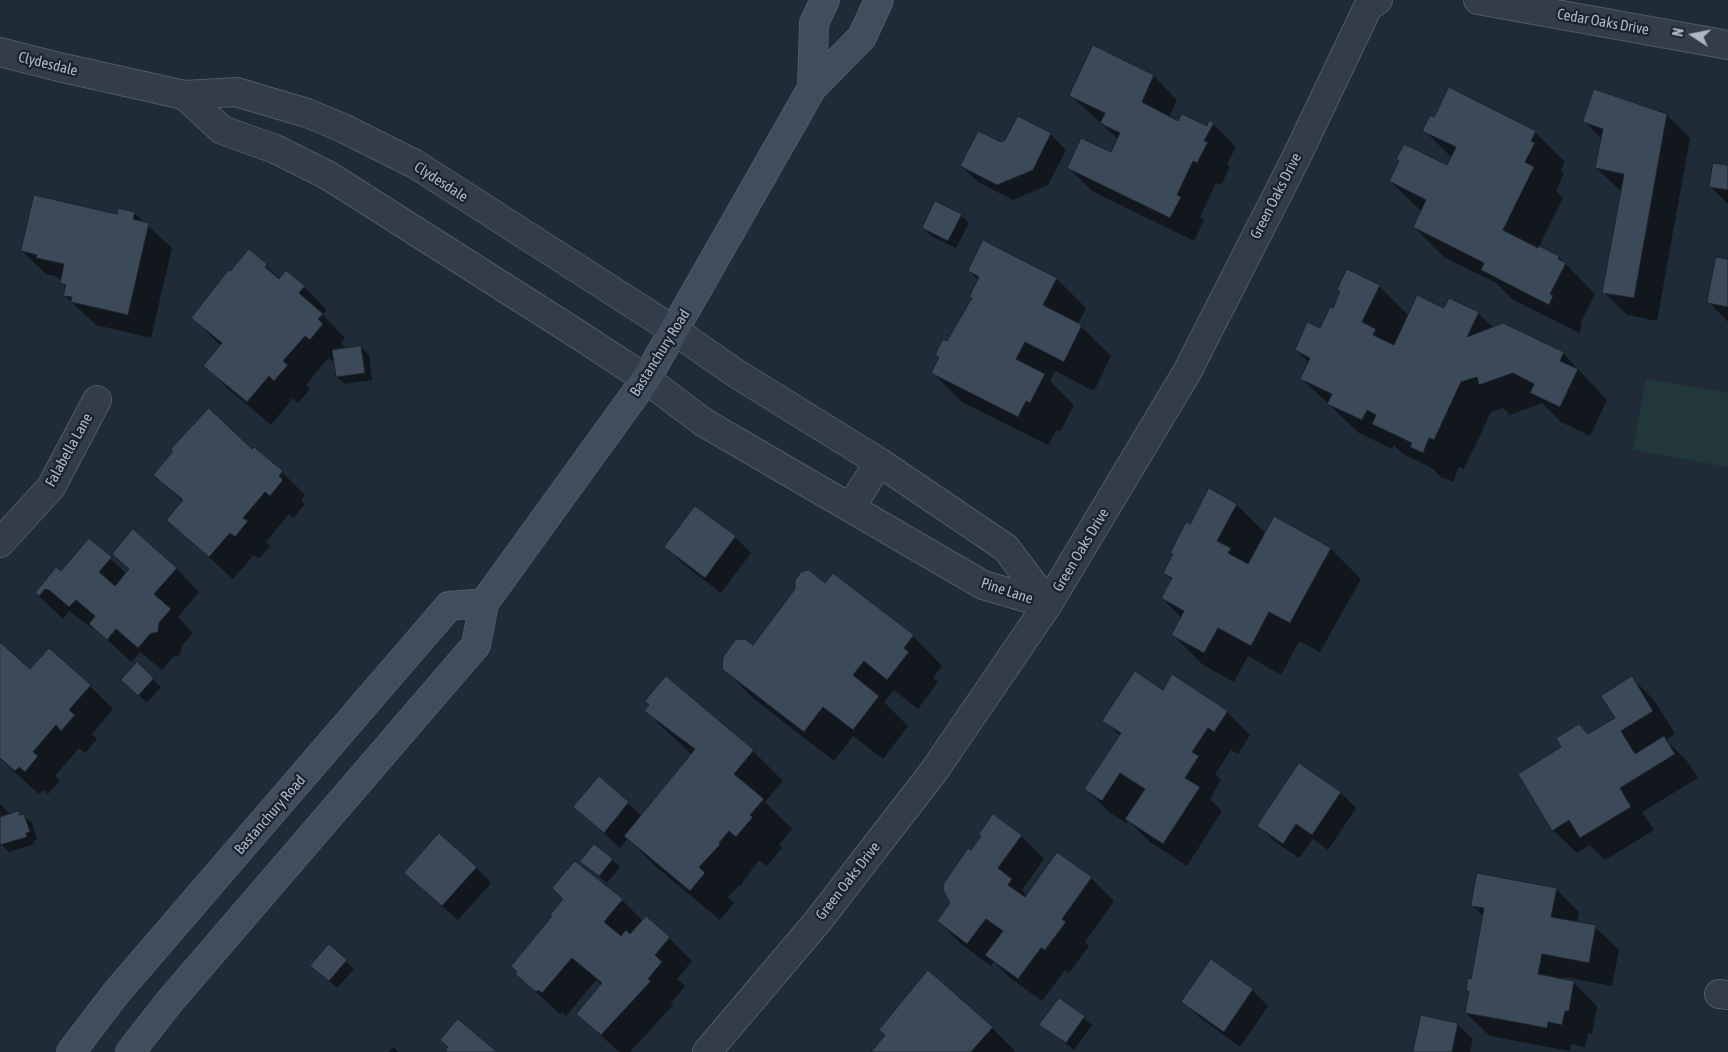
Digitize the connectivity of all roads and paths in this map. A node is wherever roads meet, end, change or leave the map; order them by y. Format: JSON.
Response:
{"nodes":[{"id":1,"x":825,"y":0,"type":"edge"},
{"id":2,"x":880,"y":0,"type":"edge"},
{"id":3,"x":1378,"y":0,"type":"edge"},
{"id":4,"x":1478,"y":0,"type":"edge"},
{"id":5,"x":1728,"y":45,"type":"edge"},
{"id":6,"x":0,"y":52,"type":"edge"},
{"id":7,"x":812,"y":88,"type":"junction"},
{"id":8,"x":184,"y":95,"type":"junction"},
{"id":9,"x":675,"y":331,"type":"junction"},
{"id":10,"x":646,"y":379,"type":"junction"},
{"id":11,"x":97,"y":400,"type":"dead end"},
{"id":12,"x":879,"y":462,"type":"junction"},
{"id":13,"x":851,"y":507,"type":"junction"},
{"id":14,"x":0,"y":543,"type":"edge"},
{"id":15,"x":484,"y":603,"type":"junction"},
{"id":16,"x":1048,"y":604,"type":"junction"},
{"id":17,"x":70,"y":1052,"type":"edge"},
{"id":18,"x":130,"y":1052,"type":"edge"},
{"id":19,"x":707,"y":1052,"type":"edge"}],
"edges":[{"from":1,"to":7,"type":"main road","name":"Bastanchury Road"},
{"from":2,"to":7,"type":"main road","name":"Bastanchury Road"},
{"from":3,"to":16,"type":"street","name":"Green Oaks Drive"},
{"from":4,"to":5,"type":"street","name":"Cedar Oaks Drive"},
{"from":6,"to":8,"type":"street","name":"Clydesdale"},
{"from":7,"to":9,"type":"main road","name":"Bastanchury Road"},
{"from":8,"to":9,"type":"street","name":"Clydesdale"},
{"from":8,"to":10,"type":"street"},
{"from":9,"to":10,"type":"main road","name":"Bastanchury Road"},
{"from":9,"to":12,"type":"street","name":"Pine Lane"},
{"from":10,"to":13,"type":"street","name":"Pine Lane"},
{"from":10,"to":15,"type":"main road","name":"Bastanchury Road"},
{"from":11,"to":14,"type":"street","name":"Falabella Lane"},
{"from":12,"to":13,"type":"street"},
{"from":12,"to":16,"type":"street","name":"Pine Lane"},
{"from":13,"to":16,"type":"street","name":"Pine Lane"},
{"from":15,"to":17,"type":"main road","name":"Bastanchury Road"},
{"from":15,"to":18,"type":"main road","name":"Bastanchury Road"},
{"from":16,"to":19,"type":"street","name":"Green Oaks Drive"}]}
